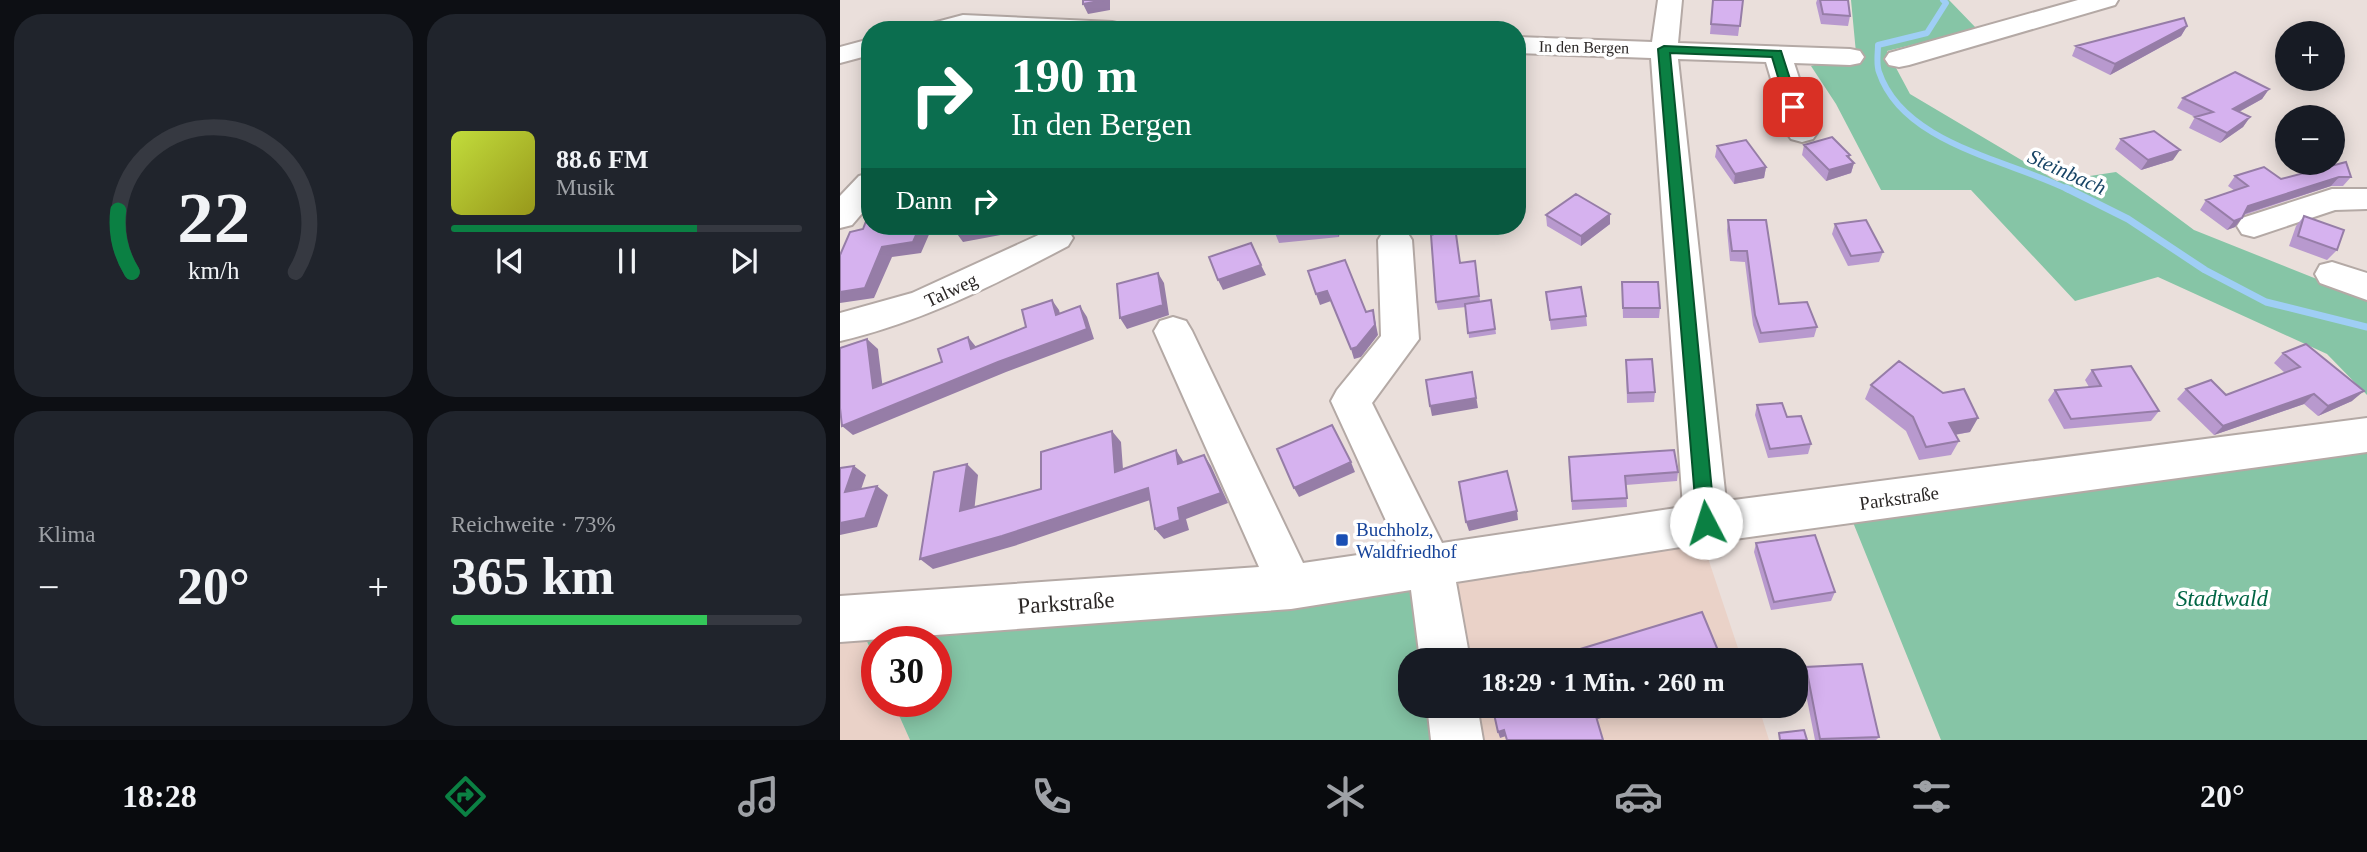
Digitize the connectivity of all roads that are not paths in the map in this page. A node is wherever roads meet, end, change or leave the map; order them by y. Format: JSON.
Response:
{"nodes":[{"id":1,"x":1671,"y":0,"type":"edge"},
{"id":2,"x":2106,"y":0,"type":"edge"},
{"id":3,"x":1526,"y":45,"type":"edge"},
{"id":4,"x":861,"y":49,"type":"edge"},
{"id":5,"x":1664,"y":49,"type":"junction"},
{"id":6,"x":1777,"y":54,"type":"junction"},
{"id":7,"x":840,"y":55,"type":"edge"},
{"id":8,"x":1850,"y":57,"type":"dead end"},
{"id":9,"x":1899,"y":59,"type":"dead end"},
{"id":10,"x":1802,"y":133,"type":"dead end"},
{"id":11,"x":861,"y":193,"type":"edge"},
{"id":12,"x":2367,"y":199,"type":"edge"},
{"id":13,"x":840,"y":217,"type":"edge"},
{"id":14,"x":2254,"y":226,"type":"dead end"},
{"id":15,"x":1056,"y":238,"type":"dead end"},
{"id":16,"x":1395,"y":240,"type":"dead end"},
{"id":17,"x":2332,"y":274,"type":"dead end"},
{"id":18,"x":2367,"y":287,"type":"edge"},
{"id":19,"x":840,"y":327,"type":"edge"},
{"id":20,"x":1173,"y":331,"type":"dead end"},
{"id":21,"x":2367,"y":435,"type":"edge"},
{"id":22,"x":1706,"y":523,"type":"junction"},
{"id":23,"x":1431,"y":568,"type":"junction"},
{"id":24,"x":1291,"y":587,"type":"junction"},
{"id":25,"x":840,"y":619,"type":"edge"},
{"id":26,"x":1443,"y":648,"type":"edge"},
{"id":27,"x":1454,"y":718,"type":"edge"},
{"id":28,"x":1457,"y":740,"type":"edge"}],
"edges":[{"from":1,"to":5,"type":"street"},
{"from":2,"to":9,"type":"street"},
{"from":3,"to":5,"type":"street","name":"In den Bergen"},
{"from":4,"to":7,"type":"street"},
{"from":5,"to":6,"type":"street","name":"In den Bergen"},
{"from":5,"to":22,"type":"street"},
{"from":6,"to":8,"type":"street","name":"In den Bergen"},
{"from":6,"to":10,"type":"street"},
{"from":11,"to":13,"type":"street"},
{"from":12,"to":14,"type":"street"},
{"from":15,"to":19,"type":"street","name":"Talweg"},
{"from":16,"to":23,"type":"street"},
{"from":17,"to":18,"type":"street"},
{"from":20,"to":24,"type":"street"},
{"from":21,"to":22,"type":"street","name":"Parkstraße"},
{"from":22,"to":23,"type":"street","name":"Parkstraße"},
{"from":23,"to":24,"type":"street","name":"Parkstraße"},
{"from":23,"to":26,"type":"street"},
{"from":24,"to":25,"type":"street","name":"Parkstraße"},
{"from":27,"to":28,"type":"street"}]}
